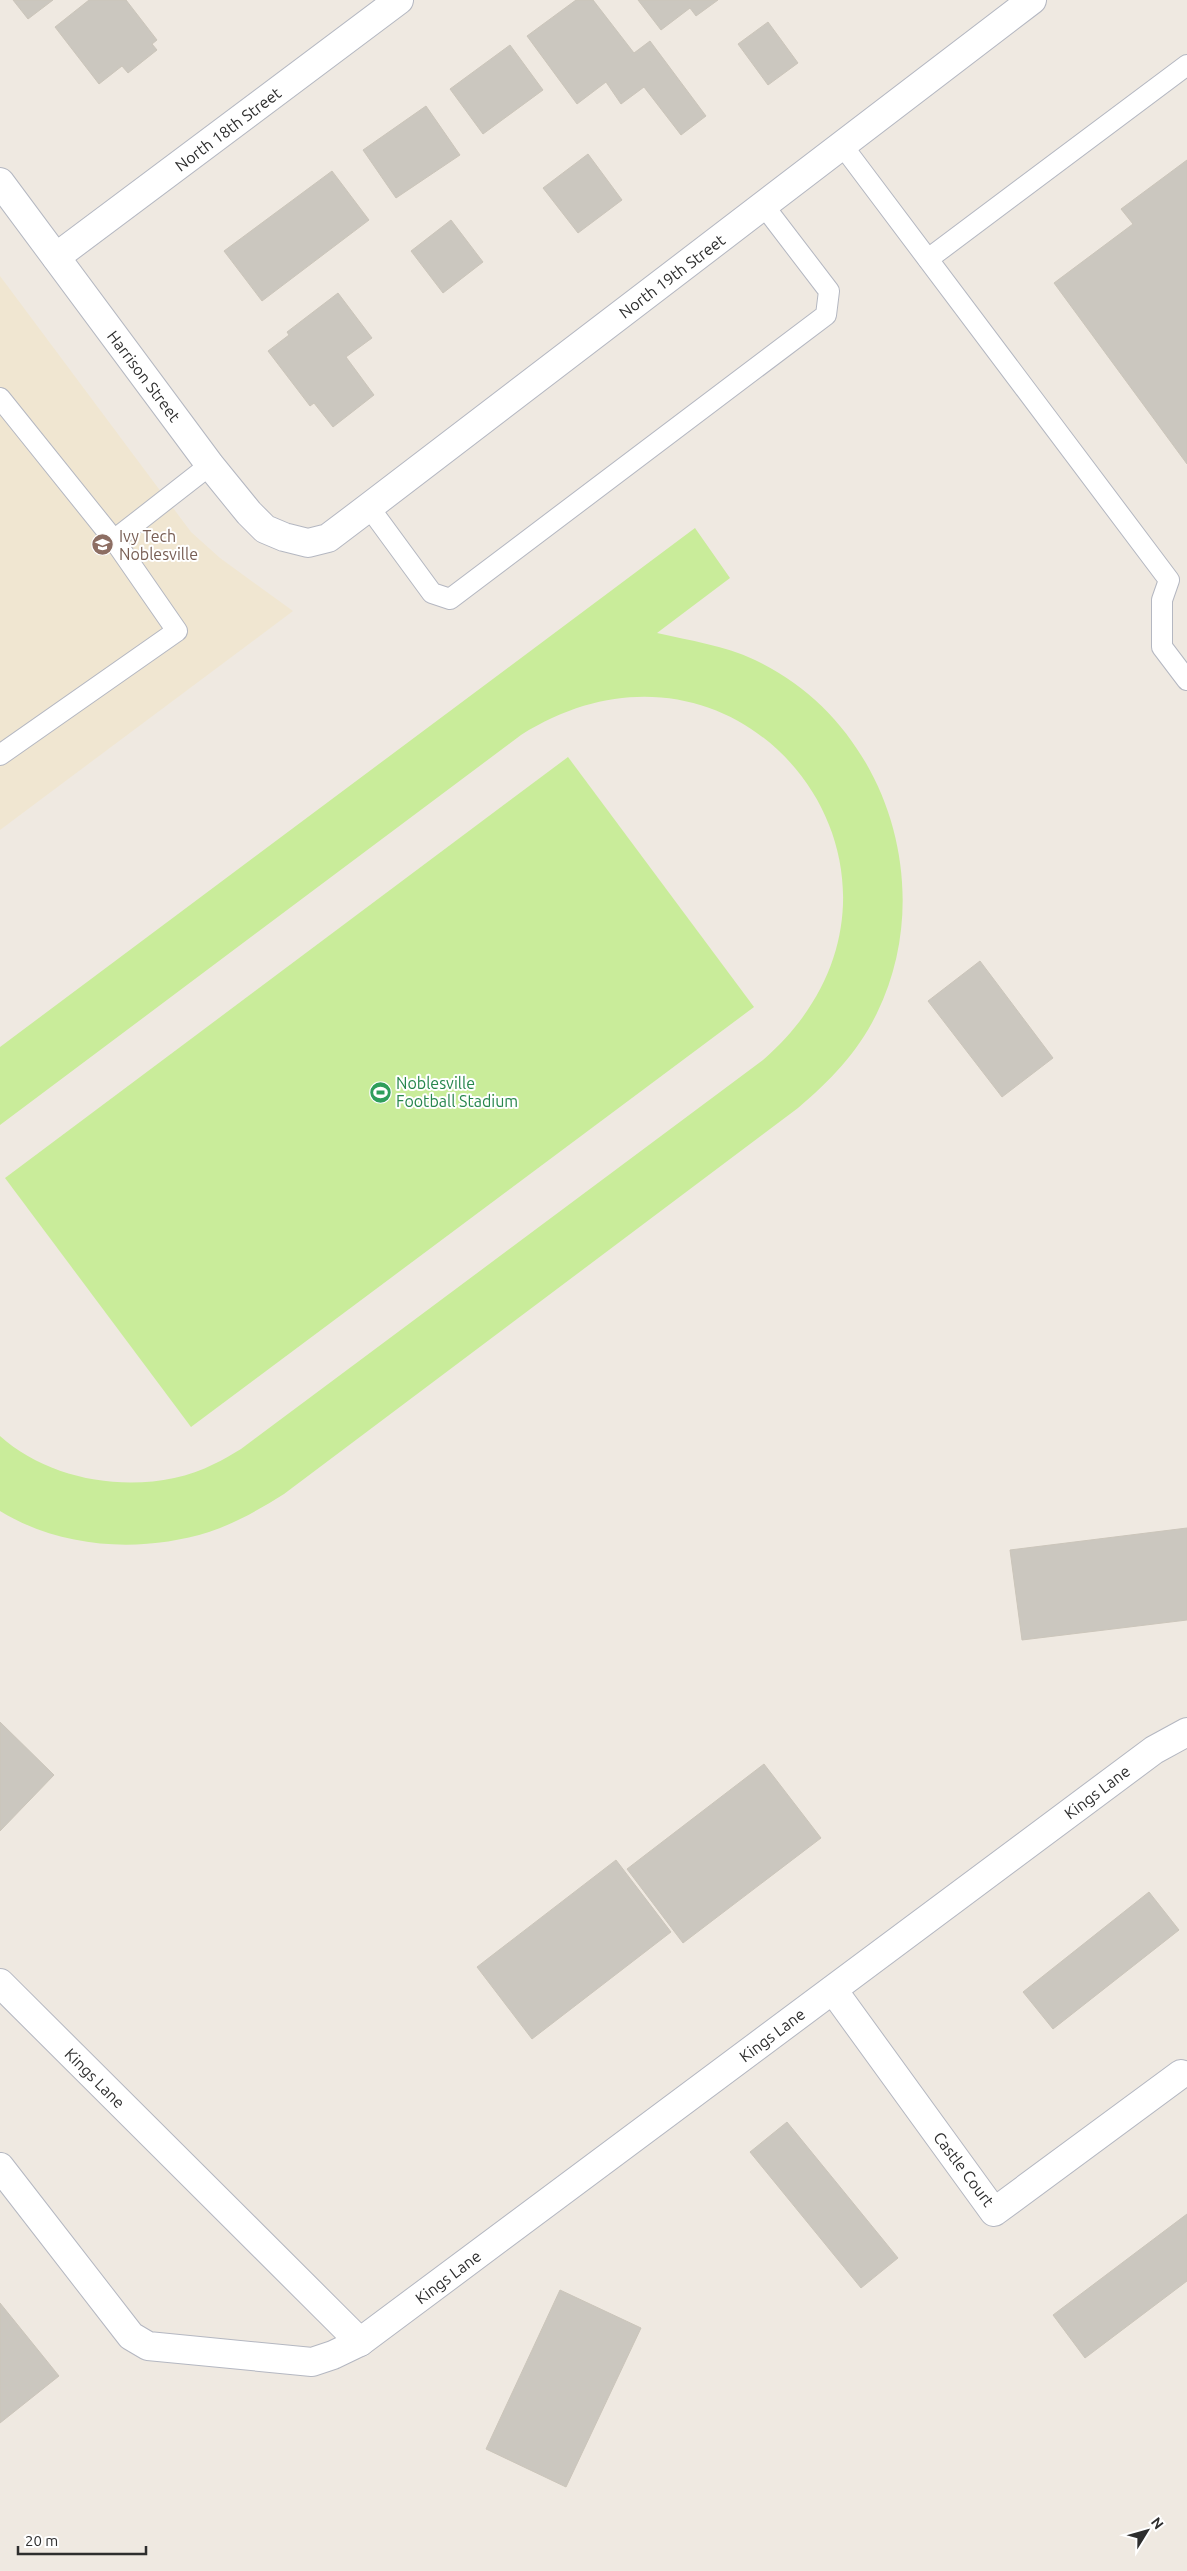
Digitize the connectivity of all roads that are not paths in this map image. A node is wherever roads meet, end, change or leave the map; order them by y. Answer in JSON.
{"nodes":[{"id":1,"x":399,"y":0,"type":"edge"},
{"id":2,"x":1032,"y":0,"type":"edge"},
{"id":3,"x":1187,"y":66,"type":"edge"},
{"id":4,"x":842,"y":145,"type":"junction"},
{"id":5,"x":0,"y":182,"type":"edge"},
{"id":6,"x":764,"y":206,"type":"junction"},
{"id":7,"x":56,"y":258,"type":"junction"},
{"id":8,"x":928,"y":259,"type":"junction"},
{"id":9,"x":0,"y":398,"type":"edge"},
{"id":10,"x":210,"y":465,"type":"junction"},
{"id":11,"x":369,"y":508,"type":"junction"},
{"id":12,"x":114,"y":540,"type":"junction"},
{"id":13,"x":308,"y":543,"type":"joint"},
{"id":14,"x":1187,"y":680,"type":"edge"},
{"id":15,"x":0,"y":754,"type":"edge"},
{"id":16,"x":1187,"y":1732,"type":"edge"},
{"id":17,"x":0,"y":1983,"type":"edge"},
{"id":18,"x":833,"y":1990,"type":"junction"},
{"id":19,"x":1181,"y":2074,"type":"dead end"},
{"id":20,"x":0,"y":2167,"type":"edge"},
{"id":21,"x":360,"y":2342,"type":"junction"}],
"edges":[{"from":1,"to":7,"type":"street","name":"North 18th Street"},
{"from":2,"to":4,"type":"street","name":"North 19th Street"},
{"from":3,"to":8,"type":"lane"},
{"from":4,"to":6,"type":"street","name":"North 19th Street"},
{"from":4,"to":8,"type":"lane"},
{"from":5,"to":7,"type":"street","name":"Harrison Street"},
{"from":6,"to":11,"type":"street","name":"North 19th Street"},
{"from":6,"to":11,"type":"lane"},
{"from":7,"to":10,"type":"street","name":"Harrison Street"},
{"from":8,"to":14,"type":"lane"},
{"from":9,"to":12,"type":"lane"},
{"from":10,"to":12,"type":"lane"},
{"from":10,"to":13,"type":"street","name":"Harrison Street"},
{"from":11,"to":13,"type":"street","name":"North 19th Street"},
{"from":12,"to":15,"type":"lane"},
{"from":16,"to":18,"type":"street","name":"Kings Lane"},
{"from":17,"to":21,"type":"street","name":"Kings Lane"},
{"from":18,"to":19,"type":"street","name":"Castle Court"},
{"from":18,"to":21,"type":"street","name":"Kings Lane"},
{"from":20,"to":21,"type":"street","name":"Kings Lane"}]}
